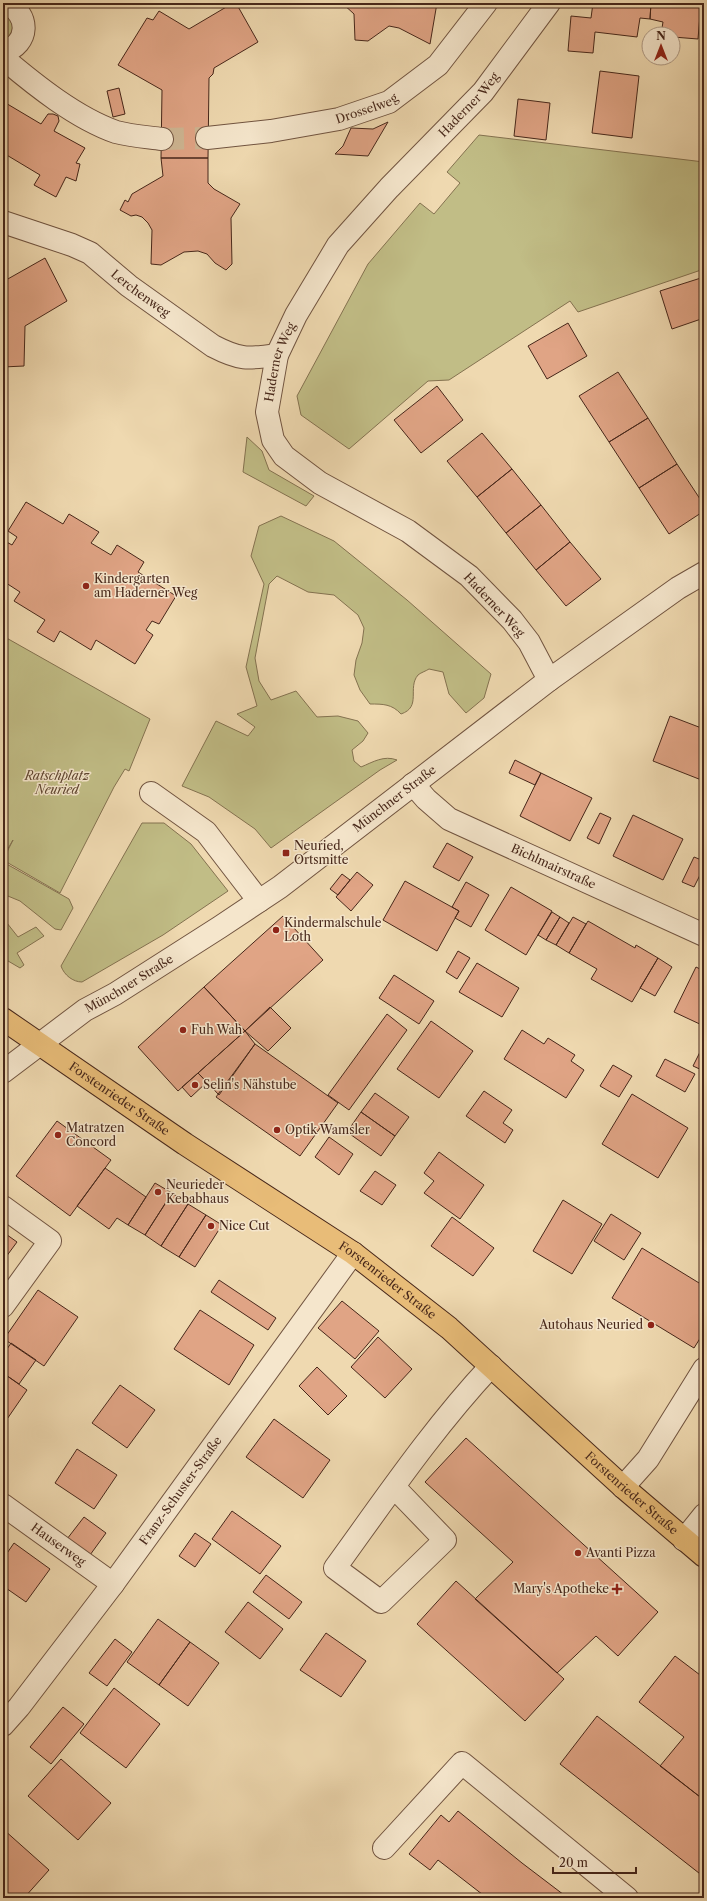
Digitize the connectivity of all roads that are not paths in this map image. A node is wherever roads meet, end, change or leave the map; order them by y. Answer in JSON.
{"nodes":[{"id":1,"x":6,"y":3,"type":"edge"},
{"id":2,"x":486,"y":3,"type":"edge"},
{"id":3,"x":549,"y":3,"type":"edge"},
{"id":4,"x":3,"y":52,"type":"edge"},
{"id":5,"x":3,"y":58,"type":"edge"},
{"id":6,"x":207,"y":138,"type":"tunnel mouth"},
{"id":7,"x":162,"y":139,"type":"tunnel mouth"},
{"id":8,"x":3,"y":222,"type":"edge"},
{"id":9,"x":277,"y":355,"type":"junction"},
{"id":10,"x":704,"y":573,"type":"edge"},
{"id":11,"x":549,"y":680,"type":"junction"},
{"id":12,"x":413,"y":784,"type":"junction"},
{"id":13,"x":150,"y":793,"type":"dead end"},
{"id":14,"x":259,"y":901,"type":"junction"},
{"id":15,"x":704,"y":935,"type":"edge"},
{"id":16,"x":3,"y":1019,"type":"edge"},
{"id":17,"x":40,"y":1044,"type":"junction"},
{"id":18,"x":3,"y":1072,"type":"edge"},
{"id":19,"x":3,"y":1207,"type":"edge"},
{"id":20,"x":353,"y":1253,"type":"junction"},
{"id":21,"x":3,"y":1306,"type":"edge"},
{"id":22,"x":491,"y":1366,"type":"junction"},
{"id":23,"x":704,"y":1369,"type":"edge"},
{"id":24,"x":394,"y":1487,"type":"junction"},
{"id":25,"x":623,"y":1487,"type":"junction"},
{"id":26,"x":3,"y":1505,"type":"edge"},
{"id":27,"x":704,"y":1515,"type":"edge"},
{"id":28,"x":684,"y":1540,"type":"junction"},
{"id":29,"x":704,"y":1556,"type":"edge"},
{"id":30,"x":113,"y":1584,"type":"junction"},
{"id":31,"x":3,"y":1725,"type":"edge"},
{"id":32,"x":384,"y":1848,"type":"dead end"},
{"id":33,"x":627,"y":1898,"type":"edge"}],
"edges":[{"from":1,"to":4,"type":"street"},
{"from":2,"to":6,"type":"street","name":"Drosselweg"},
{"from":3,"to":9,"type":"street","name":"Haderner Weg"},
{"from":5,"to":7,"type":"street"},
{"from":8,"to":9,"type":"street","name":"Lerchenweg"},
{"from":9,"to":11,"type":"street","name":"Haderner Weg"},
{"from":10,"to":11,"type":"street","name":"Münchner Straße"},
{"from":11,"to":12,"type":"street","name":"Münchner Straße"},
{"from":12,"to":14,"type":"street","name":"Münchner Straße"},
{"from":12,"to":15,"type":"street","name":"Bichlmairstraße"},
{"from":13,"to":14,"type":"street"},
{"from":14,"to":17,"type":"street","name":"Münchner Straße"},
{"from":16,"to":17,"type":"main road","name":"Forstenrieder Straße"},
{"from":17,"to":18,"type":"street","name":"Münchner Straße"},
{"from":17,"to":20,"type":"main road","name":"Forstenrieder Straße"},
{"from":19,"to":21,"type":"street"},
{"from":20,"to":22,"type":"main road","name":"Forstenrieder Straße"},
{"from":20,"to":30,"type":"street","name":"Franz-Schuster-Straße"},
{"from":22,"to":24,"type":"street"},
{"from":22,"to":25,"type":"main road","name":"Forstenrieder Straße"},
{"from":23,"to":25,"type":"street"},
{"from":24,"to":24,"type":"street"},
{"from":25,"to":28,"type":"main road","name":"Forstenrieder Straße"},
{"from":26,"to":30,"type":"street","name":"Hauserweg"},
{"from":27,"to":28,"type":"street"},
{"from":28,"to":29,"type":"main road","name":"Forstenrieder Straße"},
{"from":30,"to":31,"type":"street","name":"Franz-Schuster-Straße"},
{"from":32,"to":33,"type":"street"}]}
